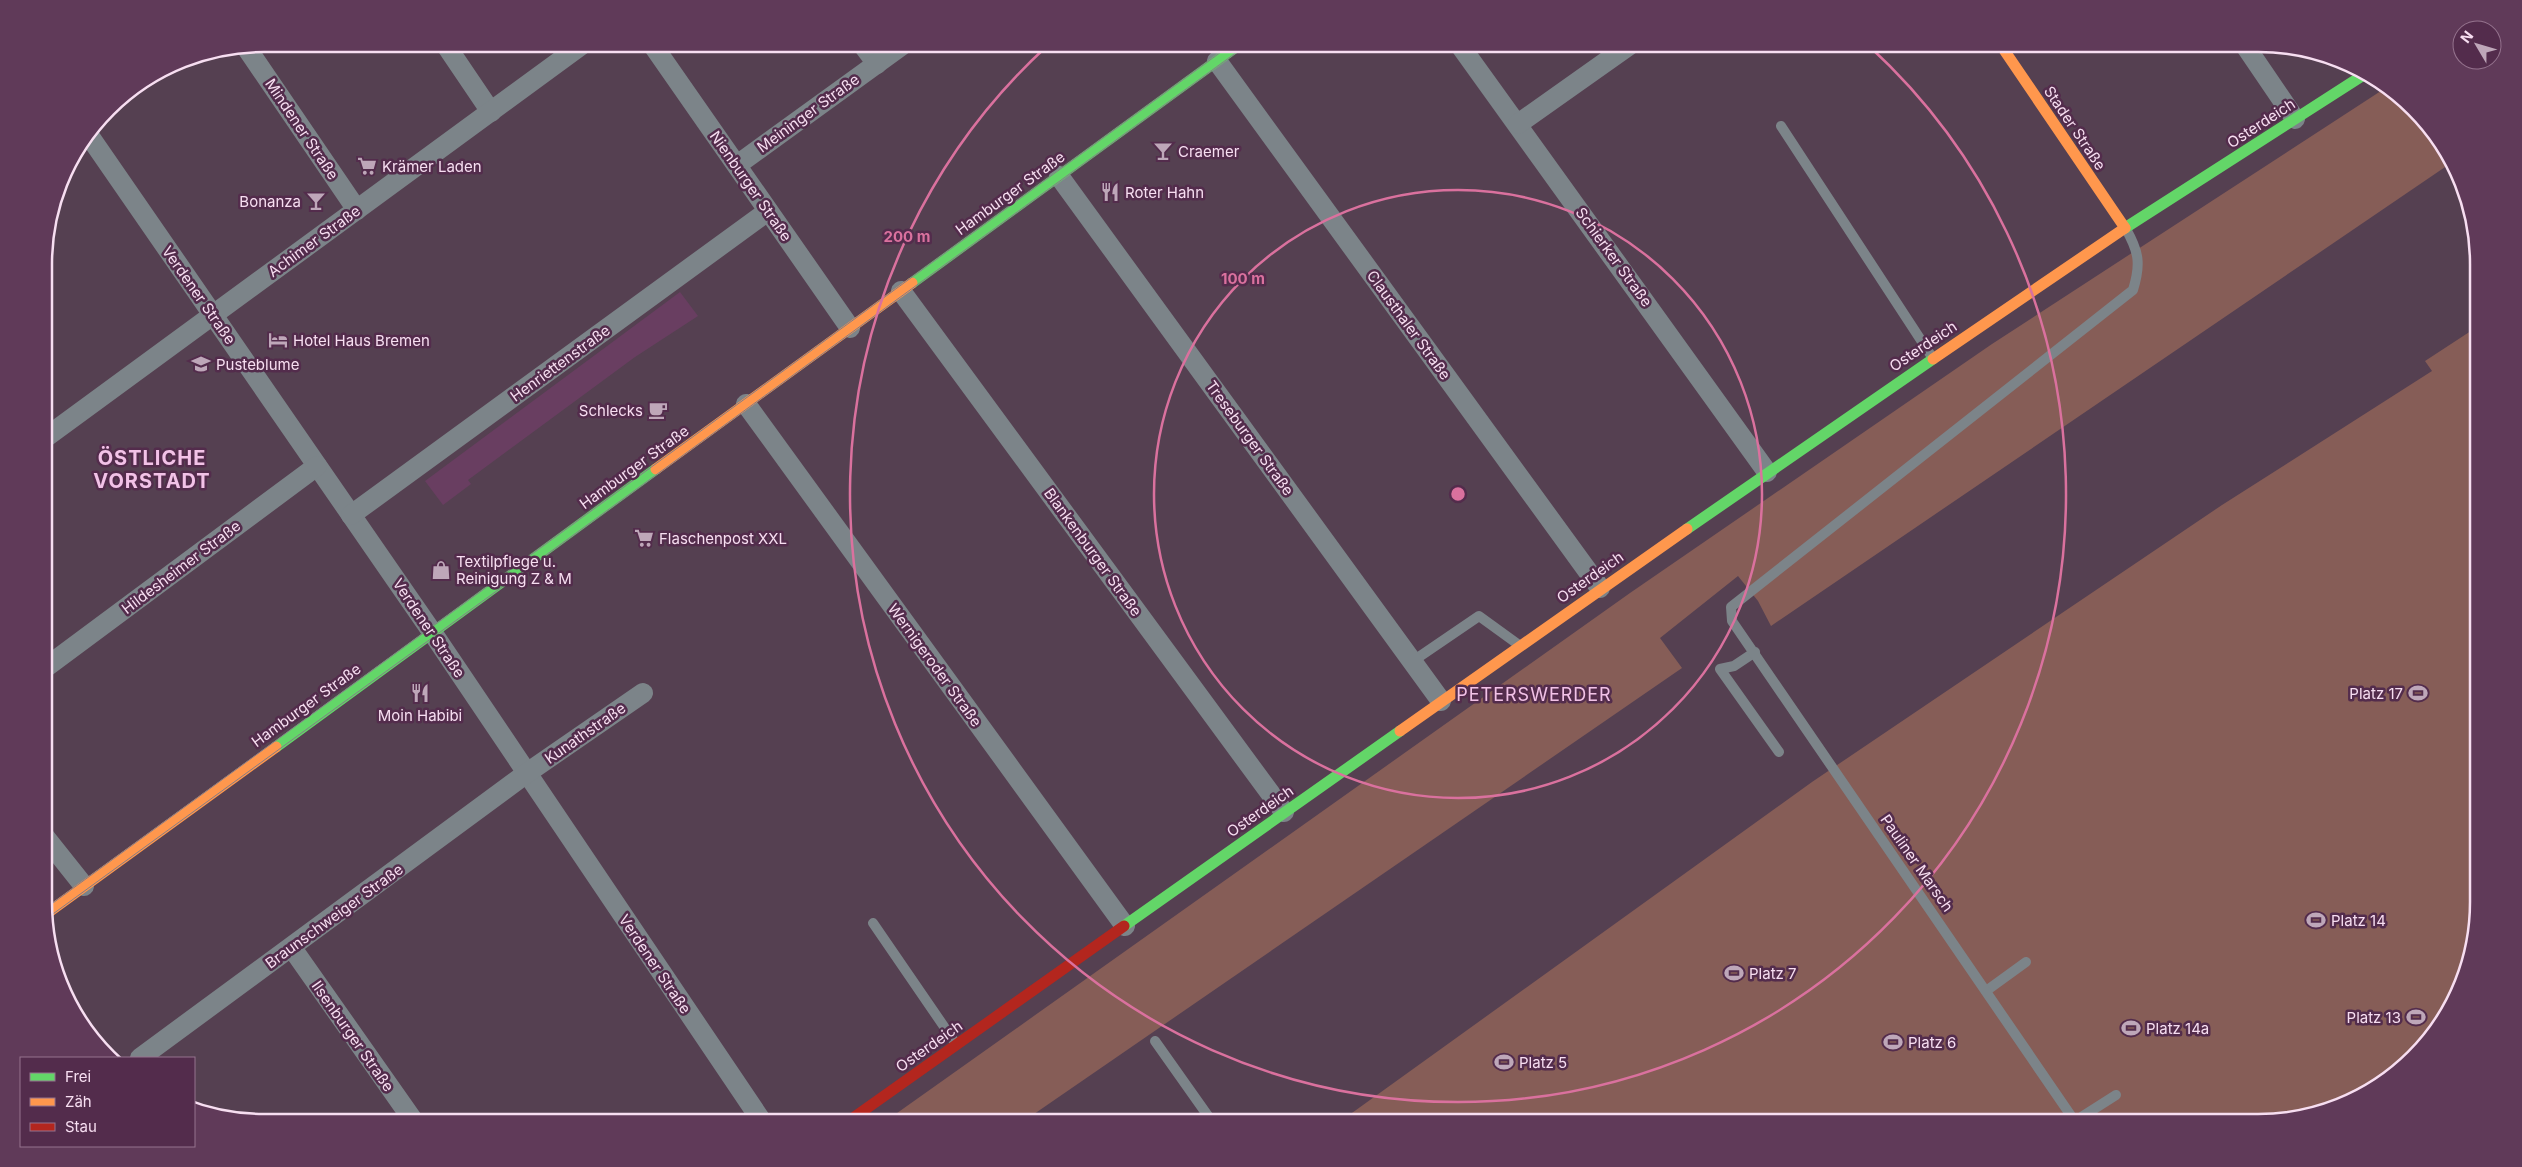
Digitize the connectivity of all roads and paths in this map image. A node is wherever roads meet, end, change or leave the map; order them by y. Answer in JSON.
{"nodes":[{"id":1,"x":450,"y":52,"type":"edge"},
{"id":2,"x":572,"y":52,"type":"edge"},
{"id":3,"x":658,"y":52,"type":"edge"},
{"id":4,"x":868,"y":52,"type":"edge"},
{"id":5,"x":893,"y":52,"type":"edge"},
{"id":6,"x":1229,"y":52,"type":"edge"},
{"id":7,"x":1465,"y":52,"type":"edge"},
{"id":8,"x":1619,"y":52,"type":"edge"},
{"id":9,"x":2005,"y":52,"type":"edge"},
{"id":10,"x":2249,"y":52,"type":"edge"},
{"id":11,"x":250,"y":53,"type":"edge"},
{"id":12,"x":1217,"y":61,"type":"junction"},
{"id":13,"x":876,"y":64,"type":"junction"},
{"id":14,"x":2358,"y":78,"type":"edge"},
{"id":15,"x":491,"y":112,"type":"junction"},
{"id":16,"x":2295,"y":119,"type":"junction"},
{"id":17,"x":1518,"y":124,"type":"junction"},
{"id":18,"x":1781,"y":126,"type":"dead end"},
{"id":19,"x":93,"y":141,"type":"edge"},
{"id":20,"x":737,"y":165,"type":"junction"},
{"id":21,"x":1059,"y":176,"type":"junction"},
{"id":22,"x":357,"y":210,"type":"junction"},
{"id":23,"x":768,"y":210,"type":"junction"},
{"id":24,"x":2125,"y":228,"type":"junction"},
{"id":25,"x":902,"y":291,"type":"junction"},
{"id":26,"x":213,"y":315,"type":"junction"},
{"id":27,"x":850,"y":328,"type":"junction"},
{"id":28,"x":1933,"y":358,"type":"junction"},
{"id":29,"x":746,"y":404,"type":"junction"},
{"id":30,"x":52,"y":433,"type":"edge"},
{"id":31,"x":317,"y":466,"type":"junction"},
{"id":32,"x":1767,"y":472,"type":"junction"},
{"id":33,"x":352,"y":515,"type":"junction"},
{"id":34,"x":1600,"y":588,"type":"junction"},
{"id":35,"x":432,"y":632,"type":"junction"},
{"id":36,"x":1520,"y":646,"type":"junction"},
{"id":37,"x":1755,"y":652,"type":"junction"},
{"id":38,"x":1413,"y":661,"type":"junction"},
{"id":39,"x":52,"y":663,"type":"edge"},
{"id":40,"x":643,"y":693,"type":"dead end"},
{"id":41,"x":1442,"y":701,"type":"junction"},
{"id":42,"x":1779,"y":752,"type":"dead end"},
{"id":43,"x":527,"y":773,"type":"junction"},
{"id":44,"x":1284,"y":812,"type":"junction"},
{"id":45,"x":52,"y":845,"type":"edge"},
{"id":46,"x":84,"y":886,"type":"junction"},
{"id":47,"x":53,"y":909,"type":"edge"},
{"id":48,"x":873,"y":923,"type":"dead end"},
{"id":49,"x":1125,"y":926,"type":"junction"},
{"id":50,"x":292,"y":948,"type":"junction"},
{"id":51,"x":2026,"y":962,"type":"dead end"},
{"id":52,"x":1986,"y":991,"type":"junction"},
{"id":53,"x":1155,"y":1040,"type":"dead end"},
{"id":54,"x":957,"y":1045,"type":"junction"},
{"id":55,"x":141,"y":1057,"type":"edge"},
{"id":56,"x":2116,"y":1096,"type":"dead end"},
{"id":57,"x":409,"y":1115,"type":"edge"},
{"id":58,"x":758,"y":1115,"type":"edge"},
{"id":59,"x":857,"y":1115,"type":"edge"},
{"id":60,"x":1207,"y":1115,"type":"edge"},
{"id":61,"x":2070,"y":1115,"type":"edge"},
{"id":62,"x":2086,"y":1115,"type":"edge"}],
"edges":[{"from":1,"to":15,"type":"street"},
{"from":2,"to":15,"type":"street","name":"Achimer Straße"},
{"from":3,"to":20,"type":"street","name":"Nienburger Straße"},
{"from":4,"to":13,"type":"street"},
{"from":5,"to":13,"type":"street","name":"Meininger Straße"},
{"from":6,"to":12,"type":"main road","name":"Hamburger Straße"},
{"from":7,"to":17,"type":"street","name":"Schierker Straße"},
{"from":8,"to":17,"type":"street"},
{"from":9,"to":24,"type":"main road","name":"Stader Straße"},
{"from":10,"to":16,"type":"street"},
{"from":11,"to":22,"type":"street","name":"Mindener Straße"},
{"from":12,"to":21,"type":"main road","name":"Hamburger Straße"},
{"from":12,"to":34,"type":"street","name":"Clausthaler Straße"},
{"from":13,"to":20,"type":"street","name":"Meininger Straße"},
{"from":14,"to":16,"type":"main road","name":"Osterdeich"},
{"from":15,"to":22,"type":"street","name":"Achimer Straße"},
{"from":16,"to":24,"type":"main road","name":"Osterdeich"},
{"from":17,"to":32,"type":"street","name":"Schierker Straße"},
{"from":18,"to":28,"type":"lane"},
{"from":19,"to":26,"type":"street","name":"Verdener Straße"},
{"from":20,"to":23,"type":"street","name":"Nienburger Straße"},
{"from":21,"to":25,"type":"main road","name":"Hamburger Straße"},
{"from":21,"to":38,"type":"street","name":"Treseburger Straße"},
{"from":22,"to":26,"type":"street","name":"Achimer Straße"},
{"from":23,"to":27,"type":"street","name":"Nienburger Straße"},
{"from":23,"to":33,"type":"street","name":"Henriettenstraße"},
{"from":24,"to":28,"type":"main road","name":"Osterdeich"},
{"from":24,"to":37,"type":"lane","name":"Pauliner Marsch"},
{"from":25,"to":27,"type":"main road","name":"Hamburger Straße"},
{"from":25,"to":44,"type":"street","name":"Blankenburger Straße"},
{"from":26,"to":30,"type":"street","name":"Achimer Straße"},
{"from":26,"to":31,"type":"street","name":"Verdener Straße"},
{"from":27,"to":29,"type":"main road","name":"Hamburger Straße"},
{"from":28,"to":32,"type":"main road","name":"Osterdeich"},
{"from":29,"to":35,"type":"main road","name":"Hamburger Straße"},
{"from":29,"to":49,"type":"street","name":"Wernigeroder Straße"},
{"from":31,"to":33,"type":"street","name":"Verdener Straße"},
{"from":31,"to":39,"type":"street","name":"Hildesheimer Straße"},
{"from":32,"to":34,"type":"main road","name":"Osterdeich"},
{"from":33,"to":35,"type":"street","name":"Verdener Straße"},
{"from":34,"to":36,"type":"main road","name":"Osterdeich"},
{"from":35,"to":43,"type":"street","name":"Verdener Straße"},
{"from":35,"to":46,"type":"main road","name":"Hamburger Straße"},
{"from":36,"to":38,"type":"lane"},
{"from":36,"to":41,"type":"main road","name":"Osterdeich"},
{"from":37,"to":42,"type":"lane"},
{"from":37,"to":52,"type":"lane","name":"Pauliner Marsch"},
{"from":38,"to":41,"type":"street","name":"Treseburger Straße"},
{"from":40,"to":43,"type":"street","name":"Kunathstraße"},
{"from":41,"to":44,"type":"main road","name":"Osterdeich"},
{"from":43,"to":50,"type":"street","name":"Braunschweiger Straße"},
{"from":43,"to":58,"type":"street","name":"Verdener Straße"},
{"from":44,"to":49,"type":"main road","name":"Osterdeich"},
{"from":45,"to":46,"type":"street"},
{"from":46,"to":47,"type":"main road","name":"Hamburger Straße"},
{"from":48,"to":54,"type":"lane"},
{"from":49,"to":54,"type":"main road","name":"Osterdeich"},
{"from":50,"to":55,"type":"street","name":"Braunschweiger Straße"},
{"from":50,"to":57,"type":"street","name":"Ilsenburger Straße"},
{"from":51,"to":52,"type":"lane"},
{"from":52,"to":61,"type":"lane","name":"Pauliner Marsch"},
{"from":53,"to":60,"type":"lane"},
{"from":54,"to":59,"type":"main road","name":"Osterdeich"},
{"from":56,"to":62,"type":"lane"}]}
